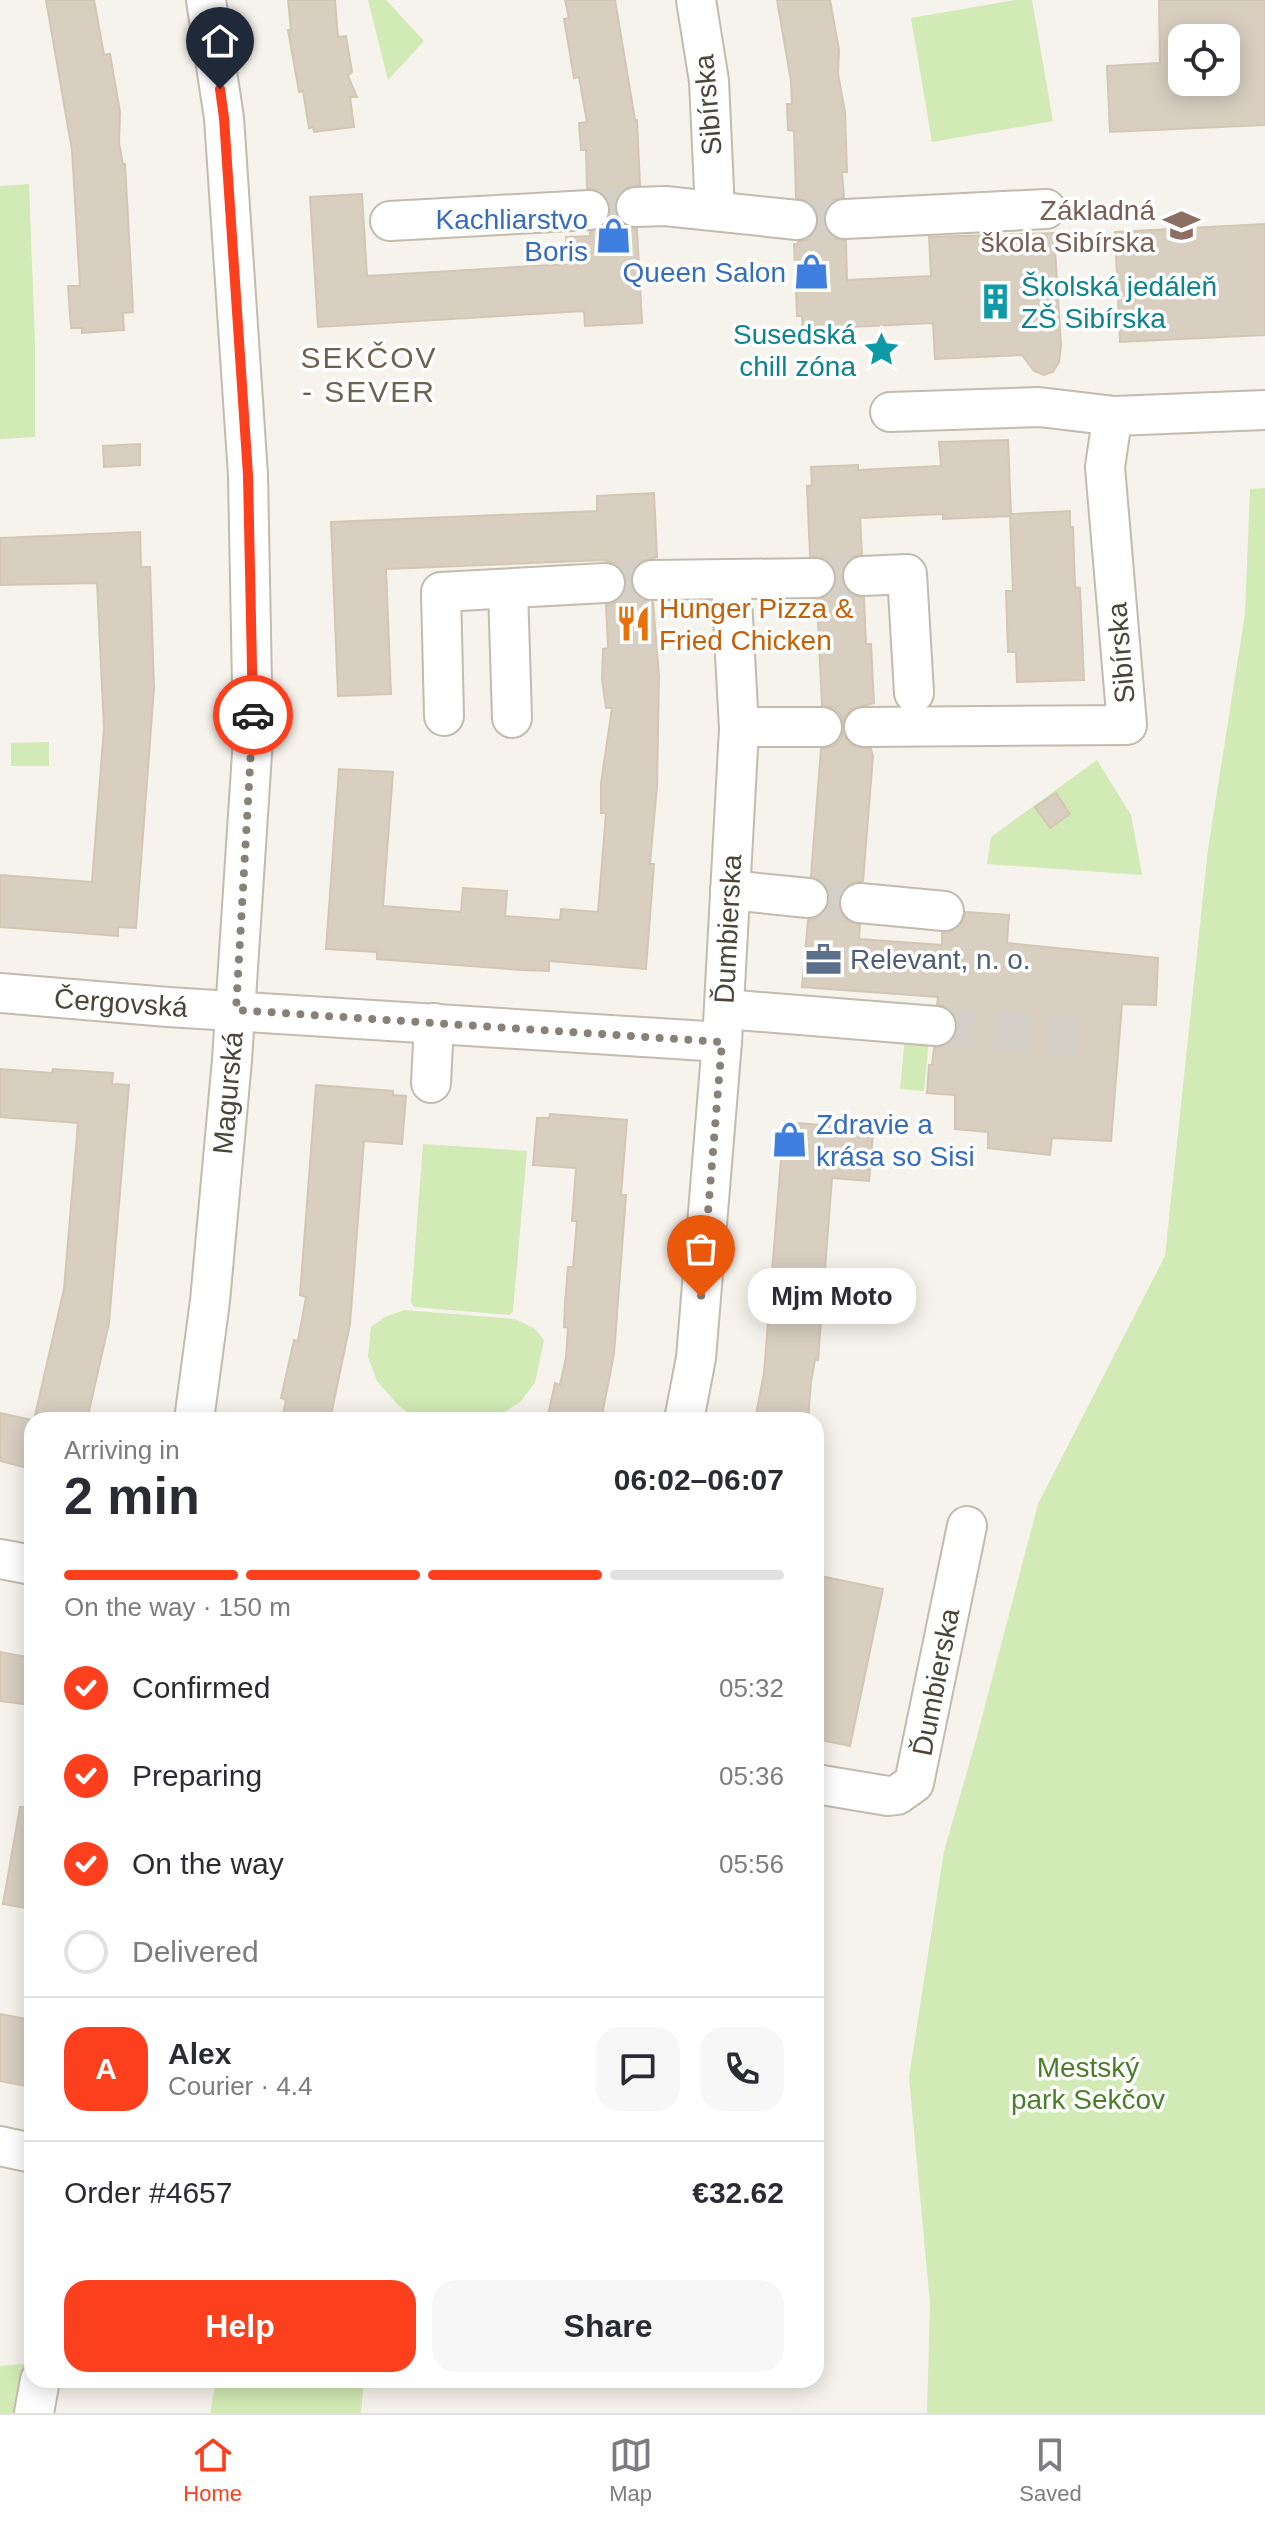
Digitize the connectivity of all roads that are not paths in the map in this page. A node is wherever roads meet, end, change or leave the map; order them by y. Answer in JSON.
{"nodes":[{"id":1,"x":206,"y":0,"type":"edge"},
{"id":2,"x":696,"y":0,"type":"edge"},
{"id":3,"x":636,"y":207,"type":"tunnel mouth"},
{"id":4,"x":1046,"y":209,"type":"dead end"},
{"id":5,"x":589,"y":210,"type":"tunnel mouth"},
{"id":6,"x":715,"y":211,"type":"junction"},
{"id":7,"x":845,"y":219,"type":"tunnel mouth"},
{"id":8,"x":797,"y":220,"type":"tunnel mouth"},
{"id":9,"x":390,"y":221,"type":"dead end"},
{"id":10,"x":1265,"y":410,"type":"edge"},
{"id":11,"x":895,"y":412,"type":"dead end"},
{"id":12,"x":1115,"y":416,"type":"junction"},
{"id":13,"x":863,"y":576,"type":"tunnel mouth"},
{"id":14,"x":815,"y":578,"type":"tunnel mouth"},
{"id":15,"x":652,"y":580,"type":"tunnel mouth"},
{"id":16,"x":731,"y":580,"type":"junction"},
{"id":17,"x":605,"y":583,"type":"tunnel mouth"},
{"id":18,"x":508,"y":589,"type":"junction"},
{"id":19,"x":914,"y":693,"type":"dead end"},
{"id":20,"x":444,"y":716,"type":"dead end"},
{"id":21,"x":512,"y":718,"type":"dead end"},
{"id":22,"x":739,"y":727,"type":"junction"},
{"id":23,"x":822,"y":727,"type":"dead end"},
{"id":24,"x":864,"y":727,"type":"dead end"},
{"id":25,"x":730,"y":890,"type":"junction"},
{"id":26,"x":808,"y":898,"type":"tunnel mouth"},
{"id":27,"x":860,"y":903,"type":"tunnel mouth"},
{"id":28,"x":944,"y":911,"type":"dead end"},
{"id":29,"x":0,"y":993,"type":"edge"},
{"id":30,"x":236,"y":1010,"type":"junction"},
{"id":31,"x":434,"y":1023,"type":"junction"},
{"id":32,"x":723,"y":1026,"type":"junction"},
{"id":33,"x":936,"y":1026,"type":"tunnel mouth"},
{"id":34,"x":431,"y":1083,"type":"dead end"},
{"id":35,"x":195,"y":1412,"type":"edge"},
{"id":36,"x":686,"y":1412,"type":"edge"},
{"id":37,"x":967,"y":1526,"type":"dead end"},
{"id":38,"x":0,"y":1559,"type":"edge"},
{"id":39,"x":24,"y":1564,"type":"edge"},
{"id":40,"x":824,"y":1785,"type":"edge"},
{"id":41,"x":0,"y":2146,"type":"edge"},
{"id":42,"x":24,"y":2151,"type":"edge"},
{"id":43,"x":39,"y":2388,"type":"edge"},
{"id":44,"x":34,"y":2413,"type":"edge"}],
"edges":[{"from":1,"to":30,"type":"street","name":"Magurská"},
{"from":2,"to":6,"type":"street","name":"Sibírska"},
{"from":3,"to":6,"type":"street"},
{"from":4,"to":7,"type":"street"},
{"from":5,"to":9,"type":"street"},
{"from":6,"to":8,"type":"street"},
{"from":10,"to":12,"type":"street"},
{"from":11,"to":12,"type":"street"},
{"from":12,"to":24,"type":"street","name":"Sibírska"},
{"from":13,"to":19,"type":"street"},
{"from":14,"to":16,"type":"street"},
{"from":15,"to":16,"type":"street"},
{"from":16,"to":22,"type":"street","name":"Ďumbierska"},
{"from":17,"to":18,"type":"street"},
{"from":18,"to":20,"type":"street"},
{"from":18,"to":21,"type":"street"},
{"from":22,"to":23,"type":"street"},
{"from":22,"to":25,"type":"street","name":"Ďumbierska"},
{"from":25,"to":26,"type":"street"},
{"from":25,"to":32,"type":"street","name":"Ďumbierska"},
{"from":27,"to":28,"type":"street"},
{"from":29,"to":30,"type":"street","name":"Čergovská"},
{"from":30,"to":31,"type":"street","name":"Čergovská"},
{"from":30,"to":35,"type":"street","name":"Magurská"},
{"from":31,"to":32,"type":"street","name":"Čergovská"},
{"from":31,"to":34,"type":"street"},
{"from":32,"to":33,"type":"street","name":"Čergovská"},
{"from":32,"to":36,"type":"street","name":"Ďumbierska"},
{"from":37,"to":40,"type":"street","name":"Ďumbierska"},
{"from":38,"to":39,"type":"street"},
{"from":41,"to":42,"type":"street"},
{"from":43,"to":44,"type":"street"}]}
